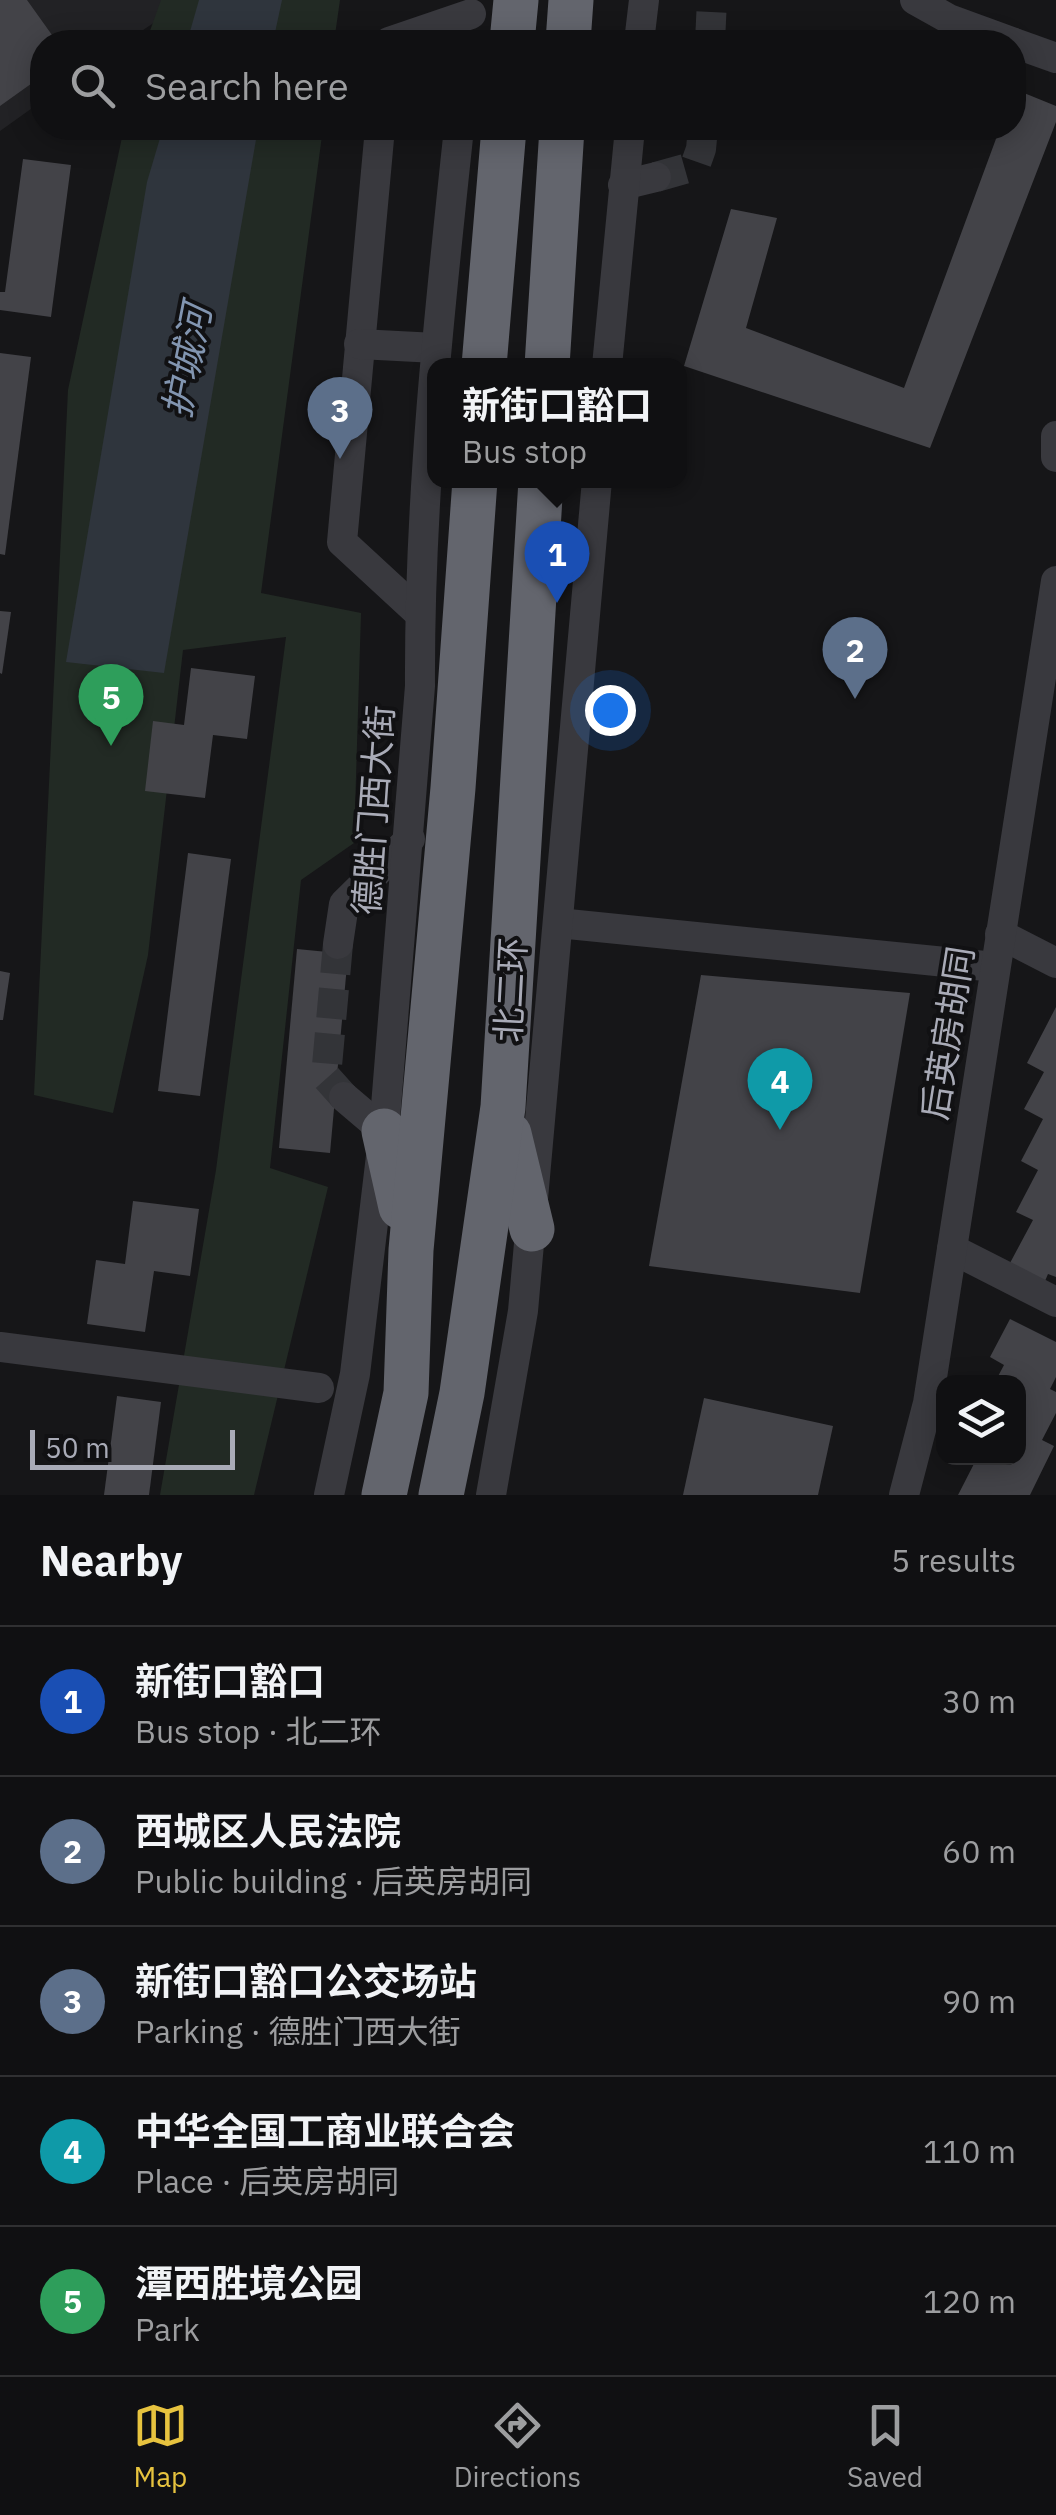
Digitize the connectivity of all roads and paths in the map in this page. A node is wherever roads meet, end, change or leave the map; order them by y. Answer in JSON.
{"nodes":[{"id":1,"x":516,"y":0,"type":"edge"},
{"id":2,"x":571,"y":0,"type":"edge"},
{"id":3,"x":644,"y":0,"type":"edge"},
{"id":4,"x":914,"y":0,"type":"edge"},
{"id":5,"x":471,"y":19,"type":"edge"},
{"id":6,"x":431,"y":30,"type":"edge"},
{"id":7,"x":513,"y":30,"type":"edge"},
{"id":8,"x":569,"y":30,"type":"edge"},
{"id":9,"x":640,"y":30,"type":"edge"},
{"id":10,"x":978,"y":30,"type":"edge"},
{"id":11,"x":1026,"y":48,"type":"edge"},
{"id":12,"x":1056,"y":58,"type":"edge"},
{"id":13,"x":379,"y":140,"type":"edge"},
{"id":14,"x":458,"y":140,"type":"edge"},
{"id":15,"x":503,"y":140,"type":"edge"},
{"id":16,"x":561,"y":140,"type":"edge"},
{"id":17,"x":629,"y":140,"type":"edge"},
{"id":18,"x":656,"y":178,"type":"tunnel mouth"},
{"id":19,"x":623,"y":185,"type":"junction"},
{"id":20,"x":359,"y":344,"type":"junction"},
{"id":21,"x":436,"y":348,"type":"junction"},
{"id":22,"x":435,"y":358,"type":"edge"},
{"id":23,"x":485,"y":358,"type":"edge"},
{"id":24,"x":548,"y":358,"type":"edge"},
{"id":25,"x":608,"y":358,"type":"edge"},
{"id":26,"x":1056,"y":436,"type":"edge"},
{"id":27,"x":427,"y":440,"type":"edge"},
{"id":28,"x":1056,"y":456,"type":"edge"},
{"id":29,"x":474,"y":488,"type":"edge"},
{"id":30,"x":541,"y":488,"type":"edge"},
{"id":31,"x":596,"y":488,"type":"edge"},
{"id":32,"x":1056,"y":580,"type":"edge"},
{"id":33,"x":420,"y":614,"type":"junction"},
{"id":34,"x":410,"y":839,"type":"junction"},
{"id":35,"x":558,"y":924,"type":"junction"},
{"id":36,"x":1000,"y":934,"type":"junction"},
{"id":37,"x":338,"y":944,"type":"tunnel mouth"},
{"id":38,"x":1056,"y":963,"type":"edge"},
{"id":39,"x":995,"y":967,"type":"junction"},
{"id":40,"x":344,"y":1096,"type":"tunnel mouth"},
{"id":41,"x":503,"y":1107,"type":"junction"},
{"id":42,"x":384,"y":1131,"type":"junction"},
{"id":43,"x":532,"y":1229,"type":"junction"},
{"id":44,"x":952,"y":1249,"type":"junction"},
{"id":45,"x":410,"y":1250,"type":"junction"},
{"id":46,"x":1056,"y":1302,"type":"edge"},
{"id":47,"x":0,"y":1347,"type":"edge"},
{"id":48,"x":319,"y":1388,"type":"dead end"},
{"id":49,"x":329,"y":1495,"type":"edge"},
{"id":50,"x":384,"y":1495,"type":"edge"},
{"id":51,"x":441,"y":1495,"type":"edge"},
{"id":52,"x":492,"y":1495,"type":"edge"},
{"id":53,"x":904,"y":1495,"type":"edge"}],
"edges":[{"from":1,"to":7,"type":"highway"},
{"from":2,"to":8,"type":"highway"},
{"from":3,"to":9,"type":"street"},
{"from":4,"to":10,"type":"street"},
{"from":5,"to":6,"type":"street"},
{"from":11,"to":12,"type":"street"},
{"from":13,"to":20,"type":"street"},
{"from":14,"to":21,"type":"street","name":"德胜门西大街"},
{"from":15,"to":23,"type":"highway"},
{"from":16,"to":24,"type":"highway"},
{"from":17,"to":19,"type":"street"},
{"from":18,"to":19,"type":"street"},
{"from":19,"to":25,"type":"street"},
{"from":20,"to":21,"type":"street"},
{"from":20,"to":33,"type":"street"},
{"from":21,"to":22,"type":"street","name":"德胜门西大街"},
{"from":26,"to":28,"type":"street"},
{"from":27,"to":33,"type":"street","name":"德胜门西大街"},
{"from":29,"to":45,"type":"highway","name":"北二环"},
{"from":30,"to":41,"type":"highway","name":"北二环"},
{"from":31,"to":35,"type":"street"},
{"from":32,"to":36,"type":"street","name":"后英房胡同"},
{"from":33,"to":34,"type":"street","name":"德胜门西大街"},
{"from":34,"to":37,"type":"street"},
{"from":34,"to":42,"type":"street","name":"德胜门西大街"},
{"from":35,"to":39,"type":"street"},
{"from":35,"to":43,"type":"street"},
{"from":36,"to":38,"type":"street"},
{"from":36,"to":39,"type":"street","name":"后英房胡同"},
{"from":39,"to":44,"type":"street","name":"后英房胡同"},
{"from":40,"to":42,"type":"street"},
{"from":41,"to":43,"type":"highway"},
{"from":41,"to":51,"type":"highway","name":"北二环"},
{"from":42,"to":45,"type":"highway"},
{"from":42,"to":49,"type":"street","name":"德胜门西大街"},
{"from":43,"to":52,"type":"street"},
{"from":44,"to":46,"type":"street"},
{"from":44,"to":53,"type":"street","name":"后英房胡同"},
{"from":45,"to":50,"type":"highway","name":"北二环"},
{"from":47,"to":48,"type":"street"}]}
